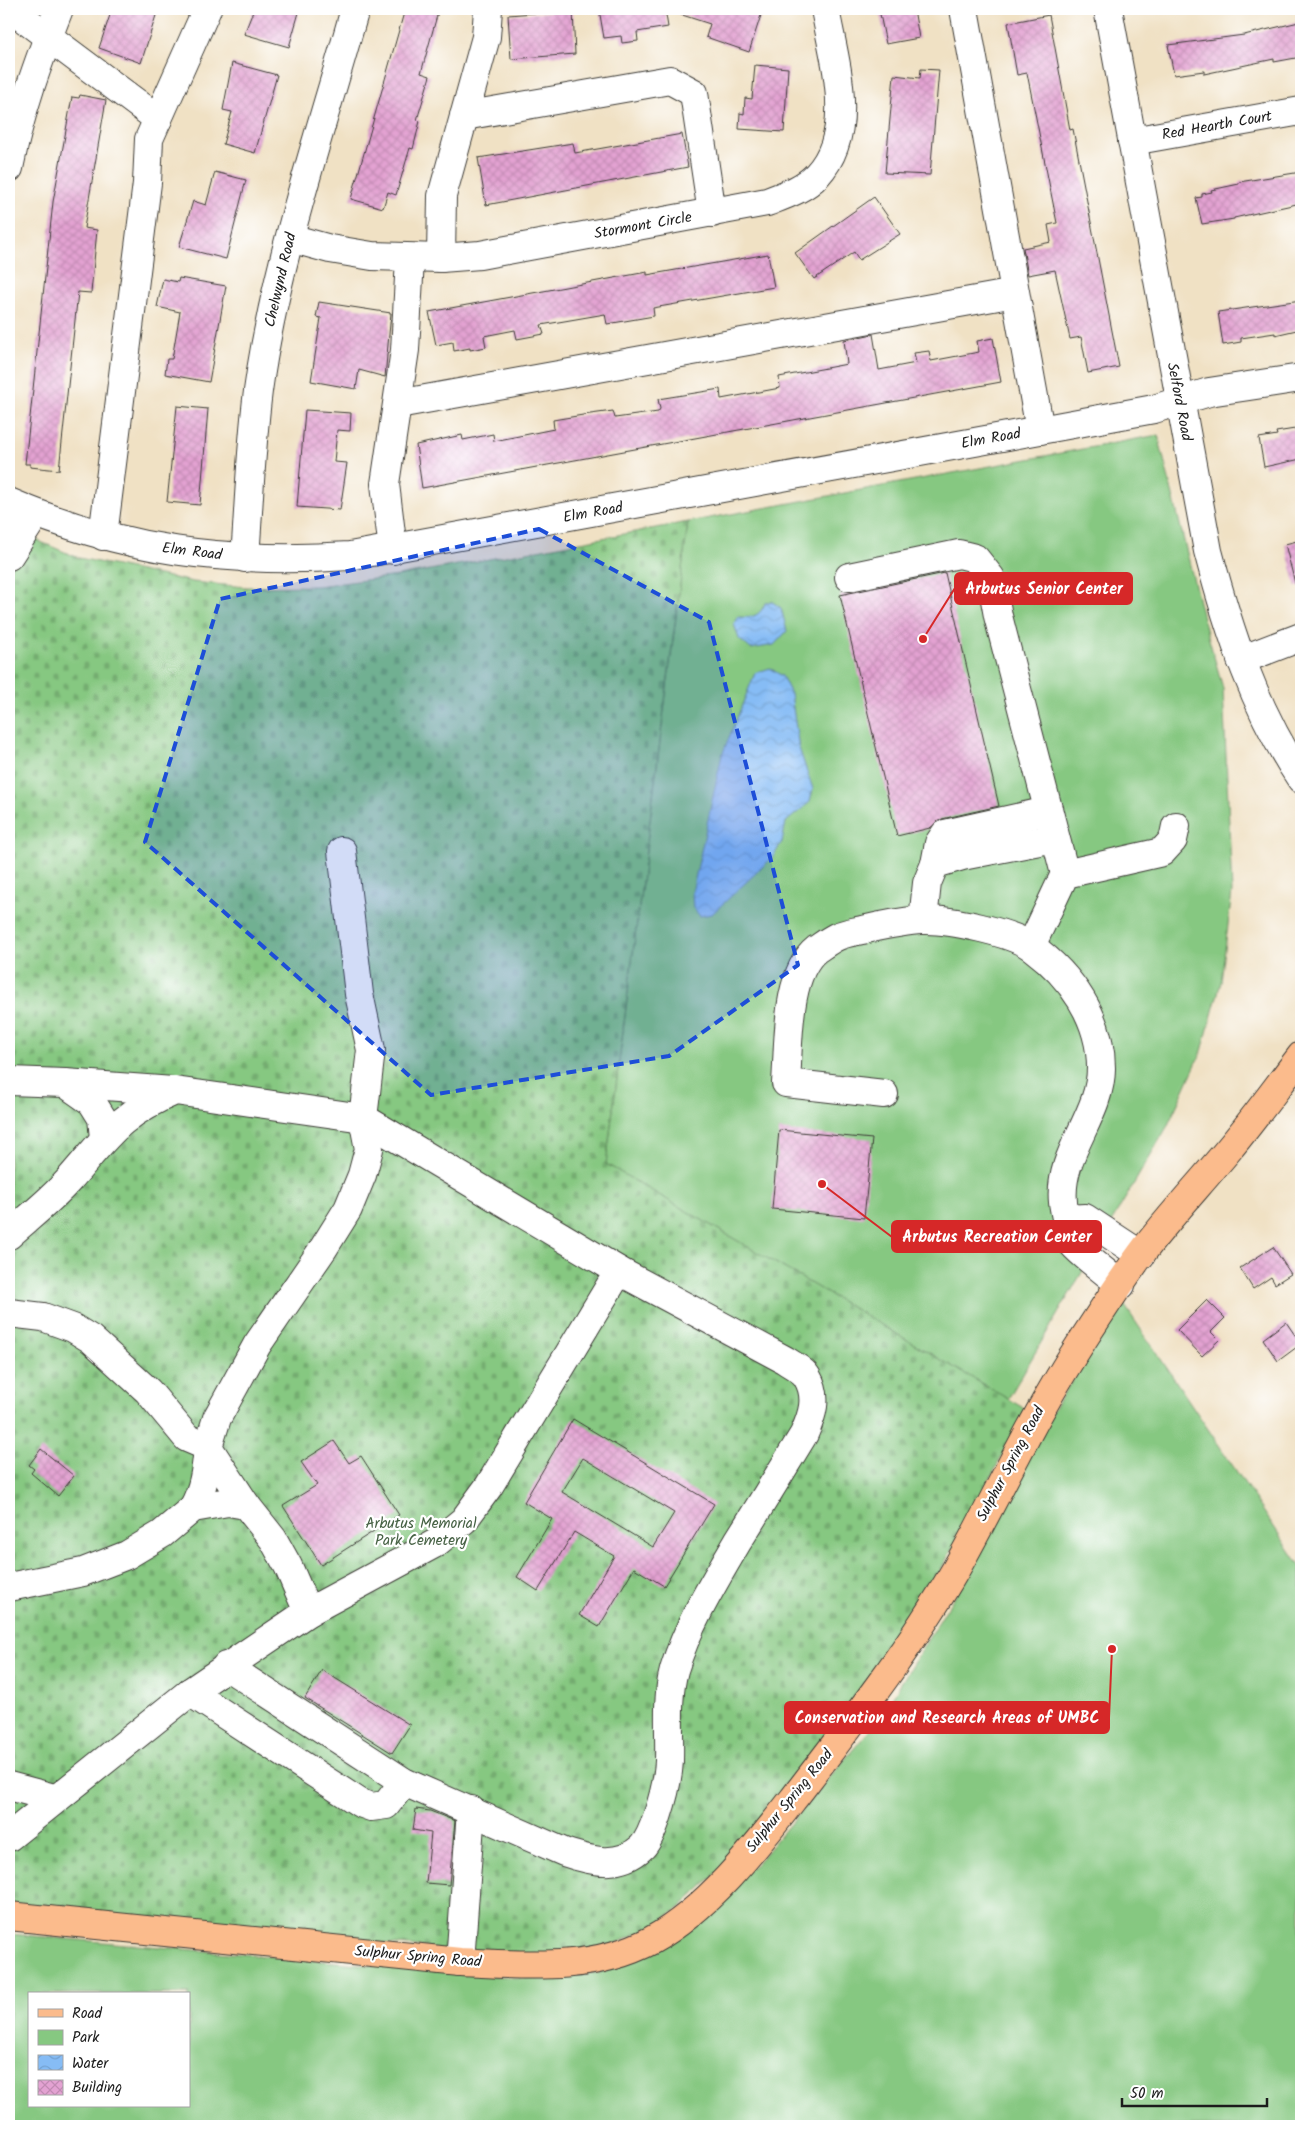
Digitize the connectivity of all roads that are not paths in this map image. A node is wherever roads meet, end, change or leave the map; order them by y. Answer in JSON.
{"nodes":[{"id":1,"x":11,"y":9,"type":"edge"},
{"id":2,"x":60,"y":9,"type":"edge"},
{"id":3,"x":207,"y":9,"type":"edge"},
{"id":4,"x":355,"y":9,"type":"edge"},
{"id":5,"x":488,"y":9,"type":"edge"},
{"id":6,"x":825,"y":9,"type":"edge"},
{"id":7,"x":964,"y":9,"type":"edge"},
{"id":8,"x":1108,"y":9,"type":"edge"},
{"id":9,"x":48,"y":37,"type":"junction"},
{"id":10,"x":1301,"y":111,"type":"edge"},
{"id":11,"x":464,"y":116,"type":"junction"},
{"id":12,"x":158,"y":119,"type":"junction"},
{"id":13,"x":1132,"y":141,"type":"junction"},
{"id":14,"x":9,"y":168,"type":"edge"},
{"id":15,"x":712,"y":213,"type":"junction"},
{"id":16,"x":290,"y":238,"type":"junction"},
{"id":17,"x":410,"y":258,"type":"junction"},
{"id":18,"x":441,"y":258,"type":"junction"},
{"id":19,"x":1015,"y":293,"type":"junction"},
{"id":20,"x":1301,"y":378,"type":"edge"},
{"id":21,"x":1179,"y":402,"type":"junction"},
{"id":22,"x":398,"y":404,"type":"junction"},
{"id":23,"x":1040,"y":430,"type":"junction"},
{"id":24,"x":9,"y":502,"type":"edge"},
{"id":25,"x":36,"y":514,"type":"junction"},
{"id":26,"x":103,"y":536,"type":"junction"},
{"id":27,"x":394,"y":550,"type":"junction"},
{"id":28,"x":9,"y":556,"type":"edge"},
{"id":29,"x":245,"y":558,"type":"junction"},
{"id":30,"x":848,"y":577,"type":"dead end"},
{"id":31,"x":1301,"y":637,"type":"edge"},
{"id":32,"x":1241,"y":660,"type":"junction"},
{"id":33,"x":1301,"y":779,"type":"edge"},
{"id":34,"x":1048,"y":811,"type":"junction"},
{"id":35,"x":1176,"y":826,"type":"dead end"},
{"id":36,"x":1055,"y":838,"type":"junction"},
{"id":37,"x":342,"y":851,"type":"dead end"},
{"id":38,"x":934,"y":864,"type":"junction"},
{"id":39,"x":1065,"y":874,"type":"junction"},
{"id":40,"x":923,"y":920,"type":"junction"},
{"id":41,"x":1031,"y":946,"type":"junction"},
{"id":42,"x":1301,"y":1056,"type":"edge"},
{"id":43,"x":9,"y":1081,"type":"edge"},
{"id":44,"x":65,"y":1083,"type":"junction"},
{"id":45,"x":175,"y":1091,"type":"junction"},
{"id":46,"x":884,"y":1094,"type":"dead end"},
{"id":47,"x":363,"y":1118,"type":"junction"},
{"id":48,"x":104,"y":1138,"type":"junction"},
{"id":49,"x":1068,"y":1219,"type":"junction"},
{"id":50,"x":9,"y":1236,"type":"edge"},
{"id":51,"x":1141,"y":1255,"type":"junction"},
{"id":52,"x":618,"y":1271,"type":"junction"},
{"id":53,"x":1121,"y":1285,"type":"junction"},
{"id":54,"x":9,"y":1313,"type":"edge"},
{"id":55,"x":208,"y":1447,"type":"junction"},
{"id":56,"x":246,"y":1505,"type":"junction"},
{"id":57,"x":193,"y":1508,"type":"junction"},
{"id":58,"x":9,"y":1587,"type":"edge"},
{"id":59,"x":308,"y":1612,"type":"junction"},
{"id":60,"x":226,"y":1666,"type":"junction"},
{"id":61,"x":190,"y":1692,"type":"junction"},
{"id":62,"x":404,"y":1782,"type":"junction"},
{"id":63,"x":9,"y":1786,"type":"edge"},
{"id":64,"x":54,"y":1798,"type":"junction"},
{"id":65,"x":471,"y":1810,"type":"junction"},
{"id":66,"x":9,"y":1837,"type":"edge"},
{"id":67,"x":9,"y":1916,"type":"edge"},
{"id":68,"x":460,"y":1962,"type":"junction"}],
"edges":[{"from":1,"to":9,"type":"street"},
{"from":2,"to":9,"type":"street"},
{"from":3,"to":12,"type":"street"},
{"from":4,"to":16,"type":"street","name":"Chelwynd Road"},
{"from":5,"to":11,"type":"street"},
{"from":6,"to":15,"type":"street","name":"Stormont Circle"},
{"from":7,"to":19,"type":"street"},
{"from":8,"to":13,"type":"street","name":"Selford Road"},
{"from":9,"to":12,"type":"street"},
{"from":9,"to":14,"type":"street"},
{"from":10,"to":13,"type":"street","name":"Red Hearth Court"},
{"from":11,"to":15,"type":"street"},
{"from":11,"to":18,"type":"street"},
{"from":12,"to":26,"type":"street"},
{"from":13,"to":21,"type":"street","name":"Selford Road"},
{"from":15,"to":18,"type":"street","name":"Stormont Circle"},
{"from":16,"to":17,"type":"street","name":"Stormont Circle"},
{"from":16,"to":29,"type":"street","name":"Chelwynd Road"},
{"from":17,"to":18,"type":"street","name":"Stormont Circle"},
{"from":17,"to":22,"type":"street"},
{"from":19,"to":22,"type":"street"},
{"from":19,"to":23,"type":"street"},
{"from":20,"to":21,"type":"street","name":"Elm Road"},
{"from":21,"to":23,"type":"street","name":"Elm Road"},
{"from":21,"to":32,"type":"street","name":"Selford Road"},
{"from":22,"to":27,"type":"street"},
{"from":23,"to":27,"type":"street","name":"Elm Road"},
{"from":24,"to":25,"type":"street","name":"Elm Road"},
{"from":25,"to":26,"type":"street","name":"Elm Road"},
{"from":25,"to":28,"type":"street"},
{"from":26,"to":29,"type":"street","name":"Elm Road"},
{"from":27,"to":29,"type":"street","name":"Elm Road"},
{"from":30,"to":34,"type":"street"},
{"from":31,"to":32,"type":"street"},
{"from":32,"to":33,"type":"street","name":"Selford Road"},
{"from":34,"to":36,"type":"street"},
{"from":34,"to":38,"type":"street"},
{"from":35,"to":39,"type":"street"},
{"from":36,"to":38,"type":"street"},
{"from":36,"to":39,"type":"street"},
{"from":37,"to":47,"type":"street"},
{"from":38,"to":40,"type":"street"},
{"from":39,"to":41,"type":"street"},
{"from":40,"to":41,"type":"street"},
{"from":40,"to":46,"type":"street"},
{"from":41,"to":49,"type":"street"},
{"from":42,"to":51,"type":"main road","name":"Sulphur Spring Road"},
{"from":43,"to":44,"type":"street"},
{"from":44,"to":45,"type":"street"},
{"from":44,"to":48,"type":"street"},
{"from":45,"to":47,"type":"street"},
{"from":45,"to":48,"type":"street"},
{"from":47,"to":52,"type":"street"},
{"from":47,"to":55,"type":"street"},
{"from":48,"to":50,"type":"street"},
{"from":49,"to":51,"type":"street"},
{"from":49,"to":53,"type":"street"},
{"from":51,"to":53,"type":"main road","name":"Sulphur Spring Road"},
{"from":52,"to":59,"type":"street"},
{"from":52,"to":65,"type":"street"},
{"from":53,"to":68,"type":"main road","name":"Sulphur Spring Road"},
{"from":54,"to":55,"type":"street"},
{"from":55,"to":56,"type":"street"},
{"from":55,"to":57,"type":"street"},
{"from":56,"to":57,"type":"street"},
{"from":56,"to":59,"type":"street"},
{"from":57,"to":58,"type":"street"},
{"from":59,"to":60,"type":"street"},
{"from":60,"to":61,"type":"street"},
{"from":60,"to":62,"type":"street"},
{"from":61,"to":62,"type":"street"},
{"from":61,"to":64,"type":"street"},
{"from":62,"to":65,"type":"street"},
{"from":63,"to":64,"type":"street"},
{"from":64,"to":66,"type":"street"},
{"from":65,"to":68,"type":"street"},
{"from":67,"to":68,"type":"main road","name":"Sulphur Spring Road"}]}
